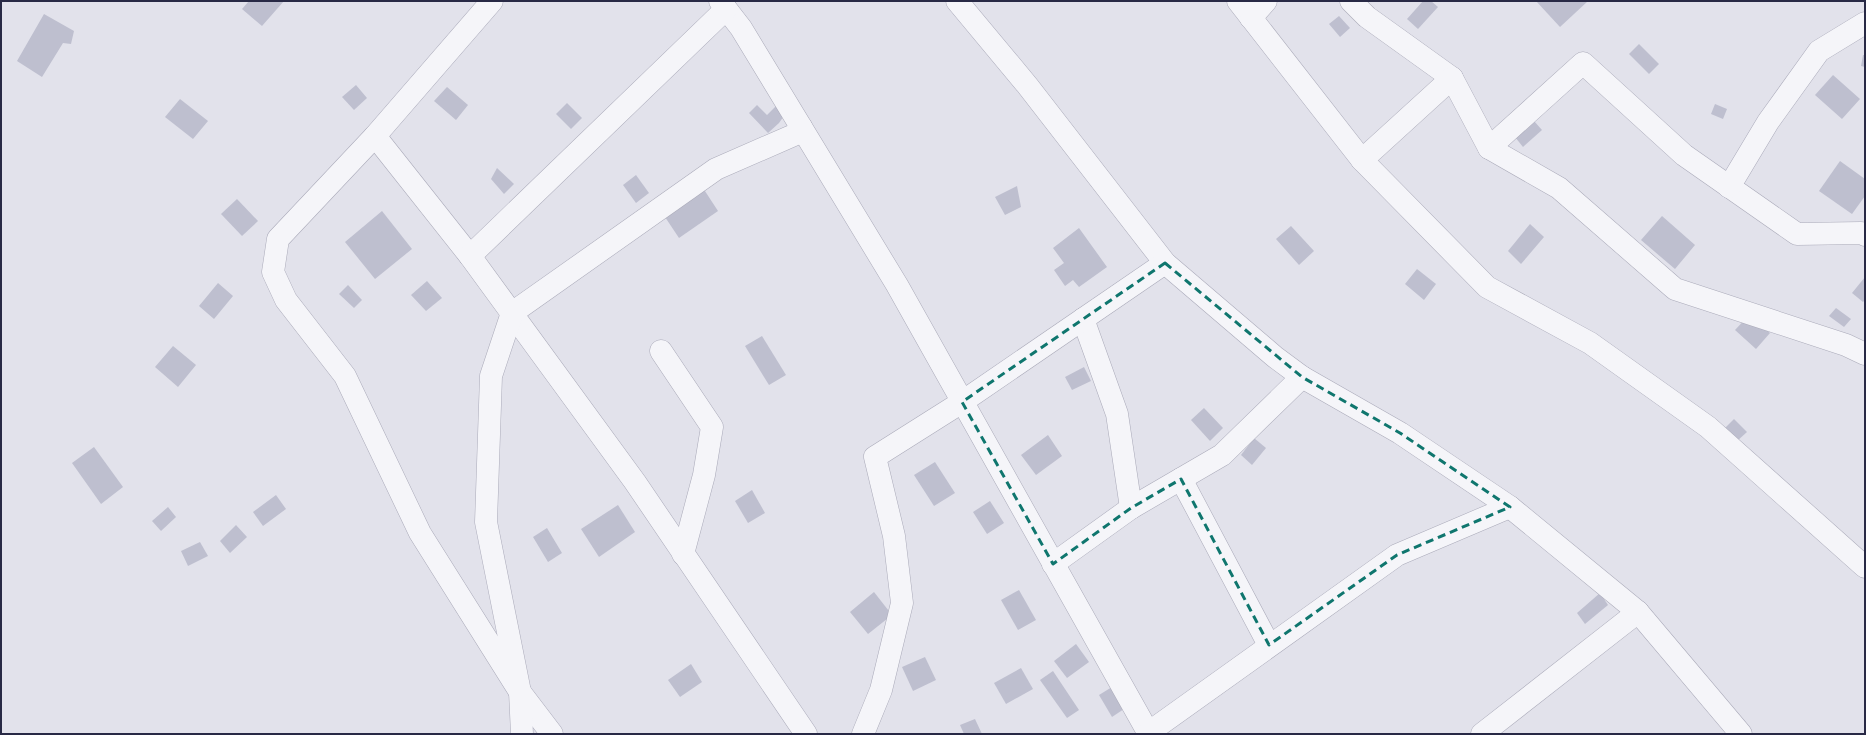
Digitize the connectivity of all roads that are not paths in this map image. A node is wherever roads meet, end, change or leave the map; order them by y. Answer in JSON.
{"nodes":[{"id":1,"x":492,"y":1,"type":"edge"},
{"id":2,"x":957,"y":1,"type":"edge"},
{"id":3,"x":1266,"y":1,"type":"edge"},
{"id":4,"x":1351,"y":1,"type":"edge"},
{"id":5,"x":723,"y":5,"type":"edge"},
{"id":6,"x":1245,"y":9,"type":"edge"},
{"id":7,"x":1865,"y":23,"type":"edge"},
{"id":8,"x":1452,"y":78,"type":"junction"},
{"id":9,"x":801,"y":127,"type":"junction"},
{"id":10,"x":375,"y":136,"type":"junction"},
{"id":11,"x":1489,"y":148,"type":"junction"},
{"id":12,"x":1362,"y":160,"type":"junction"},
{"id":13,"x":1729,"y":187,"type":"junction"},
{"id":14,"x":1865,"y":235,"type":"edge"},
{"id":15,"x":470,"y":256,"type":"junction"},
{"id":16,"x":1165,"y":263,"type":"junction"},
{"id":17,"x":512,"y":313,"type":"junction"},
{"id":18,"x":1083,"y":319,"type":"junction"},
{"id":19,"x":661,"y":350,"type":"dead end"},
{"id":20,"x":1865,"y":354,"type":"edge"},
{"id":21,"x":1302,"y":377,"type":"junction"},
{"id":22,"x":962,"y":402,"type":"junction"},
{"id":23,"x":1181,"y":479,"type":"junction"},
{"id":24,"x":1510,"y":506,"type":"junction"},
{"id":25,"x":1131,"y":508,"type":"junction"},
{"id":26,"x":683,"y":554,"type":"junction"},
{"id":27,"x":1054,"y":564,"type":"junction"},
{"id":28,"x":1865,"y":567,"type":"edge"},
{"id":29,"x":1638,"y":612,"type":"junction"},
{"id":30,"x":1269,"y":645,"type":"junction"},
{"id":31,"x":520,"y":692,"type":"junction"},
{"id":32,"x":522,"y":734,"type":"edge"},
{"id":33,"x":552,"y":734,"type":"edge"},
{"id":34,"x":806,"y":734,"type":"edge"},
{"id":35,"x":862,"y":734,"type":"edge"},
{"id":36,"x":1149,"y":734,"type":"edge"},
{"id":37,"x":1482,"y":734,"type":"edge"},
{"id":38,"x":1741,"y":734,"type":"edge"}],
"edges":[{"from":1,"to":10,"type":"street"},
{"from":2,"to":16,"type":"street"},
{"from":3,"to":6,"type":"street"},
{"from":4,"to":8,"type":"street"},
{"from":5,"to":9,"type":"street"},
{"from":5,"to":15,"type":"street"},
{"from":6,"to":12,"type":"street"},
{"from":7,"to":13,"type":"street"},
{"from":8,"to":11,"type":"street"},
{"from":8,"to":12,"type":"street"},
{"from":9,"to":17,"type":"street"},
{"from":9,"to":22,"type":"street"},
{"from":10,"to":15,"type":"street"},
{"from":10,"to":31,"type":"street"},
{"from":11,"to":13,"type":"street"},
{"from":11,"to":20,"type":"street"},
{"from":12,"to":28,"type":"street"},
{"from":13,"to":14,"type":"street"},
{"from":15,"to":17,"type":"street"},
{"from":16,"to":18,"type":"street"},
{"from":16,"to":21,"type":"street"},
{"from":17,"to":26,"type":"street"},
{"from":17,"to":31,"type":"street"},
{"from":18,"to":22,"type":"street"},
{"from":18,"to":25,"type":"street"},
{"from":19,"to":26,"type":"street"},
{"from":21,"to":23,"type":"street"},
{"from":21,"to":24,"type":"street"},
{"from":22,"to":27,"type":"street"},
{"from":22,"to":35,"type":"street"},
{"from":23,"to":25,"type":"street"},
{"from":23,"to":30,"type":"street"},
{"from":24,"to":29,"type":"street"},
{"from":24,"to":30,"type":"street"},
{"from":25,"to":27,"type":"street"},
{"from":26,"to":34,"type":"street"},
{"from":27,"to":36,"type":"street"},
{"from":29,"to":37,"type":"street"},
{"from":29,"to":38,"type":"street"},
{"from":30,"to":36,"type":"street"},
{"from":31,"to":32,"type":"street"},
{"from":31,"to":33,"type":"street"}]}
